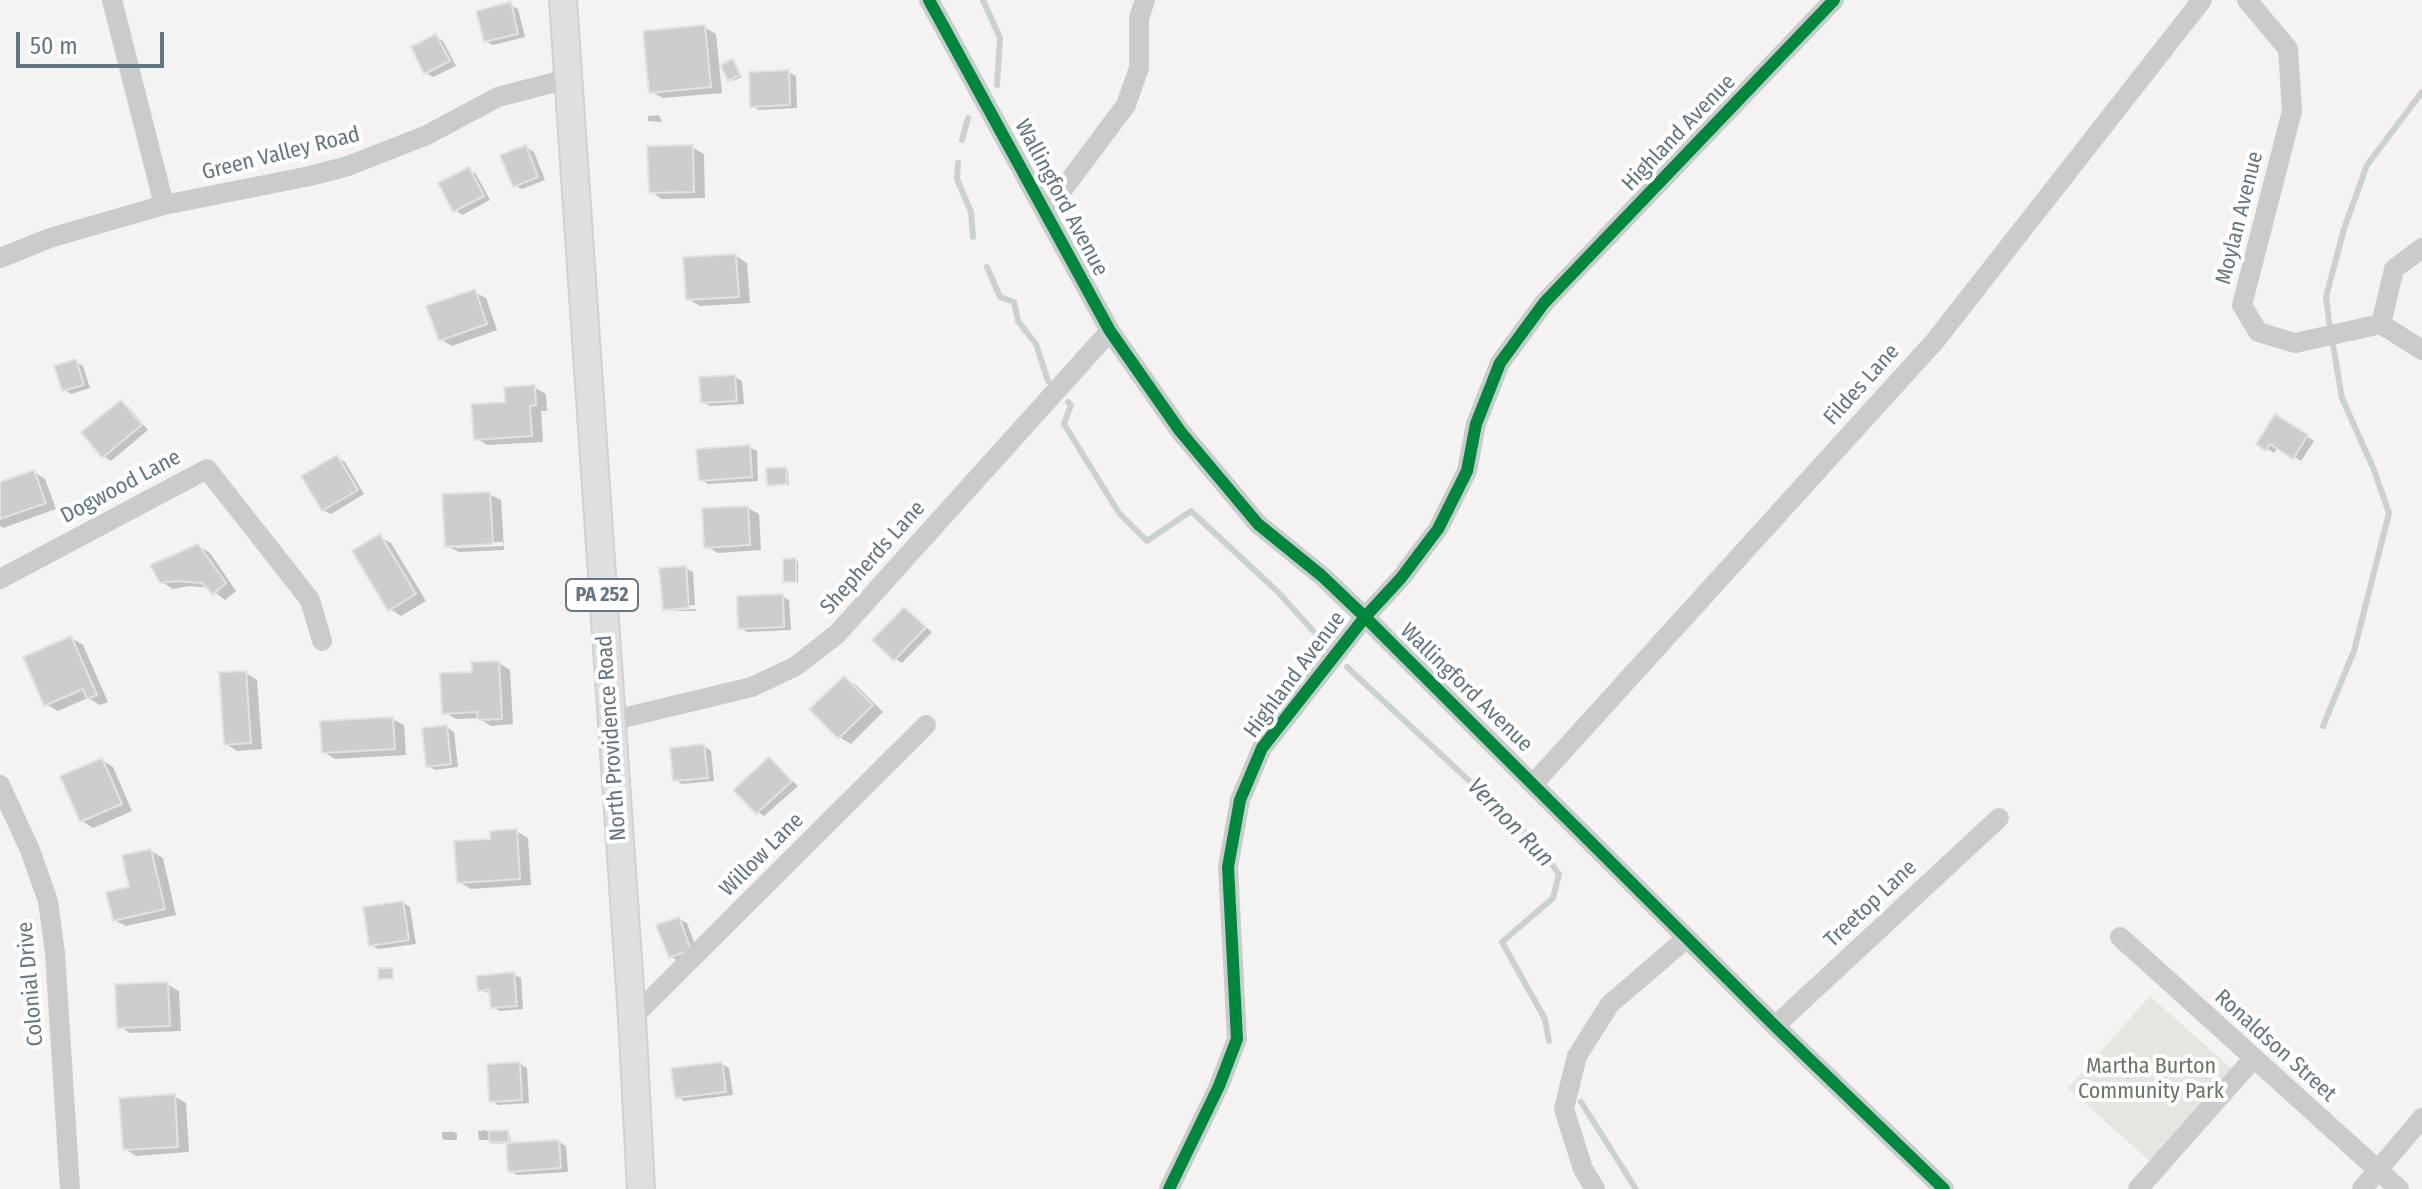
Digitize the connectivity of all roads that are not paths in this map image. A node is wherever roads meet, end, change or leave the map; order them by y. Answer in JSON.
{"nodes":[{"id":1,"x":112,"y":0,"type":"edge"},
{"id":2,"x":563,"y":0,"type":"edge"},
{"id":3,"x":929,"y":0,"type":"edge"},
{"id":4,"x":1145,"y":0,"type":"edge"},
{"id":5,"x":1834,"y":0,"type":"edge"},
{"id":6,"x":2202,"y":0,"type":"edge"},
{"id":7,"x":2247,"y":0,"type":"edge"},
{"id":8,"x":567,"y":79,"type":"junction"},
{"id":9,"x":164,"y":205,"type":"junction"},
{"id":10,"x":1046,"y":212,"type":"junction"},
{"id":11,"x":2422,"y":248,"type":"edge"},
{"id":12,"x":0,"y":258,"type":"edge"},
{"id":13,"x":2381,"y":324,"type":"junction"},
{"id":14,"x":1110,"y":331,"type":"junction"},
{"id":15,"x":2422,"y":350,"type":"edge"},
{"id":16,"x":0,"y":579,"type":"edge"},
{"id":17,"x":1365,"y":617,"type":"junction"},
{"id":18,"x":322,"y":641,"type":"dead end"},
{"id":19,"x":610,"y":721,"type":"junction"},
{"id":20,"x":926,"y":725,"type":"dead end"},
{"id":21,"x":1534,"y":783,"type":"junction"},
{"id":22,"x":0,"y":785,"type":"edge"},
{"id":23,"x":1999,"y":818,"type":"dead end"},
{"id":24,"x":2120,"y":937,"type":"dead end"},
{"id":25,"x":1687,"y":938,"type":"junction"},
{"id":26,"x":632,"y":1018,"type":"junction"},
{"id":27,"x":1775,"y":1026,"type":"junction"},
{"id":28,"x":2253,"y":1059,"type":"junction"},
{"id":29,"x":2422,"y":1118,"type":"edge"},
{"id":30,"x":2378,"y":1171,"type":"junction"},
{"id":31,"x":70,"y":1189,"type":"edge"},
{"id":32,"x":641,"y":1189,"type":"edge"},
{"id":33,"x":1169,"y":1189,"type":"edge"},
{"id":34,"x":1595,"y":1189,"type":"edge"},
{"id":35,"x":1944,"y":1189,"type":"edge"},
{"id":36,"x":2138,"y":1189,"type":"edge"},
{"id":37,"x":2362,"y":1189,"type":"edge"},
{"id":38,"x":2399,"y":1189,"type":"edge"}],
"edges":[{"from":1,"to":9,"type":"street"},
{"from":2,"to":8,"type":"main road","name":"North Providence Road","number":"PA 252"},
{"from":3,"to":10,"type":"street","name":"Wallingford Avenue"},
{"from":4,"to":10,"type":"street"},
{"from":5,"to":17,"type":"street","name":"Highland Avenue"},
{"from":6,"to":21,"type":"street","name":"Fildes Lane"},
{"from":7,"to":13,"type":"street","name":"Moylan Avenue"},
{"from":8,"to":9,"type":"street","name":"Green Valley Road"},
{"from":8,"to":19,"type":"main road","name":"North Providence Road","number":"PA 252"},
{"from":9,"to":12,"type":"street","name":"Green Valley Road"},
{"from":10,"to":14,"type":"street","name":"Wallingford Avenue"},
{"from":11,"to":13,"type":"street"},
{"from":13,"to":15,"type":"street"},
{"from":14,"to":17,"type":"street","name":"Wallingford Avenue"},
{"from":14,"to":19,"type":"street","name":"Shepherds Lane"},
{"from":16,"to":18,"type":"street","name":"Dogwood Lane"},
{"from":17,"to":21,"type":"street","name":"Wallingford Avenue"},
{"from":17,"to":33,"type":"street","name":"Highland Avenue"},
{"from":19,"to":26,"type":"main road","name":"North Providence Road","number":"PA 252"},
{"from":20,"to":26,"type":"street","name":"Willow Lane"},
{"from":21,"to":25,"type":"street","name":"Wallingford Avenue"},
{"from":22,"to":31,"type":"street","name":"Colonial Drive"},
{"from":23,"to":27,"type":"street","name":"Treetop Lane"},
{"from":24,"to":28,"type":"street","name":"Ronaldson Street"},
{"from":25,"to":27,"type":"street","name":"Wallingford Avenue"},
{"from":25,"to":34,"type":"street"},
{"from":26,"to":32,"type":"main road","name":"North Providence Road","number":"PA 252"},
{"from":27,"to":35,"type":"street","name":"Wallingford Avenue"},
{"from":28,"to":30,"type":"street","name":"Ronaldson Street"},
{"from":28,"to":36,"type":"street"},
{"from":29,"to":30,"type":"street"},
{"from":30,"to":37,"type":"street"},
{"from":30,"to":38,"type":"street","name":"Ronaldson Street"}]}
